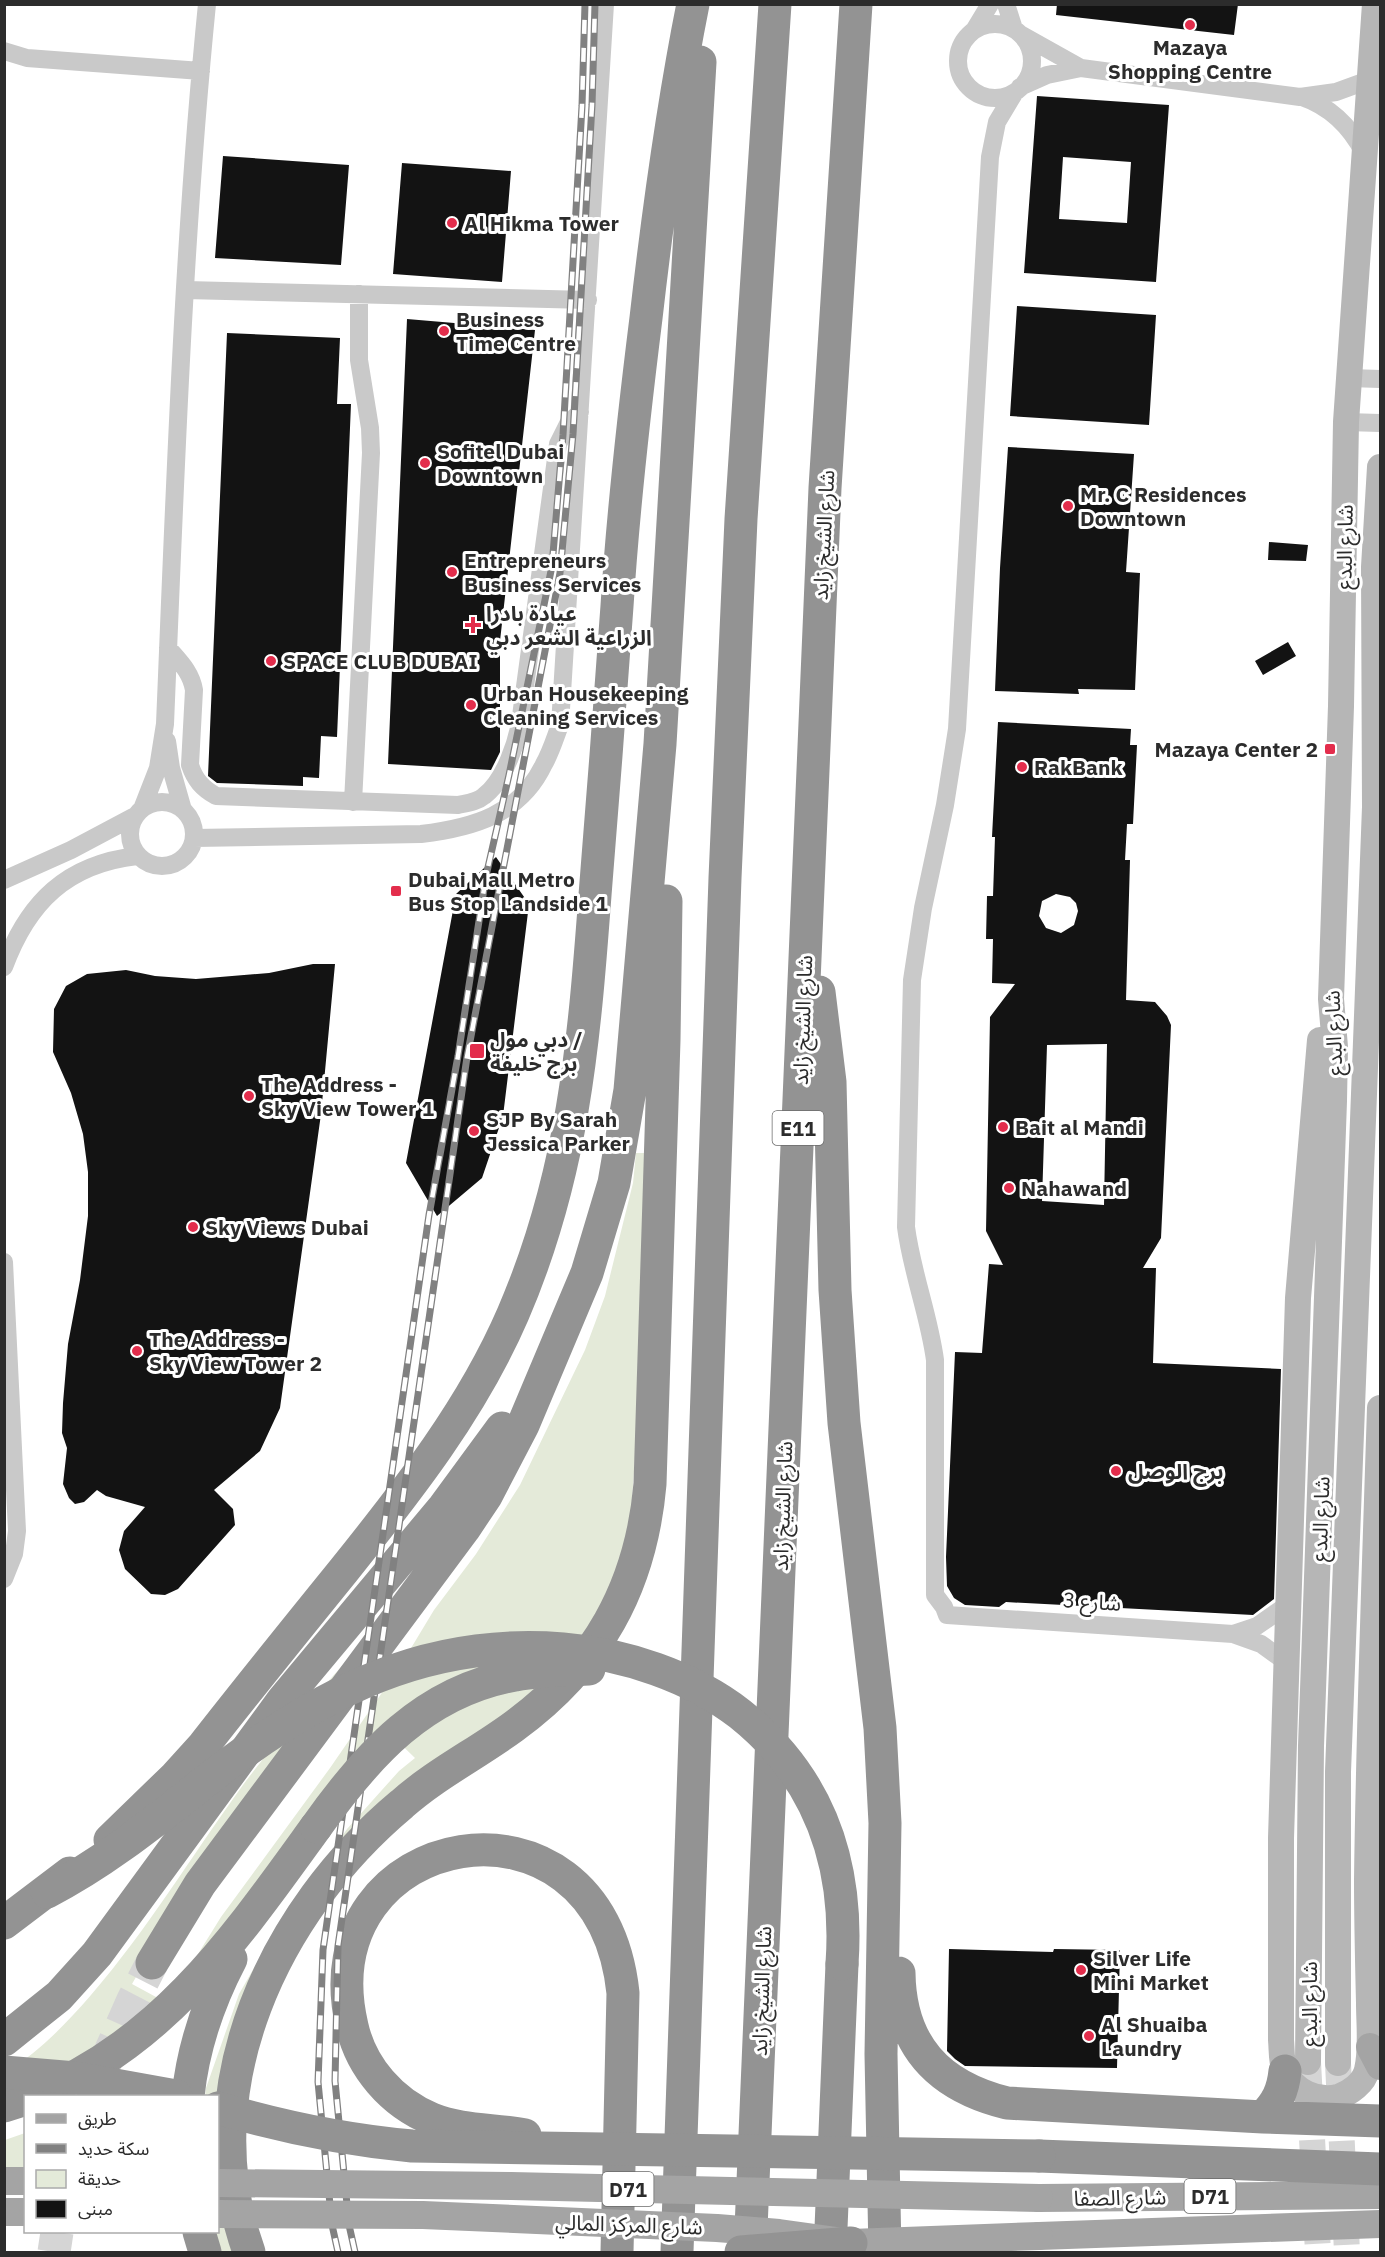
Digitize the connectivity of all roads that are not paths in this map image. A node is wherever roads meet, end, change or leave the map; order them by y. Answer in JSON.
{"nodes":[{"id":1,"x":207,"y":4,"type":"edge"},
{"id":2,"x":605,"y":4,"type":"edge"},
{"id":3,"x":693,"y":4,"type":"edge"},
{"id":4,"x":703,"y":4,"type":"edge"},
{"id":5,"x":775,"y":4,"type":"edge"},
{"id":6,"x":856,"y":4,"type":"edge"},
{"id":7,"x":990,"y":4,"type":"edge"},
{"id":8,"x":1006,"y":4,"type":"edge"},
{"id":9,"x":1375,"y":4,"type":"edge"},
{"id":10,"x":975,"y":28,"type":"junction"},
{"id":11,"x":1018,"y":32,"type":"junction"},
{"id":12,"x":4,"y":51,"type":"edge"},
{"id":13,"x":27,"y":58,"type":"junction"},
{"id":14,"x":4,"y":63,"type":"edge"},
{"id":15,"x":1081,"y":68,"type":"junction"},
{"id":16,"x":201,"y":71,"type":"junction"},
{"id":17,"x":1369,"y":80,"type":"junction"},
{"id":18,"x":1018,"y":90,"type":"junction"},
{"id":19,"x":1300,"y":97,"type":"junction"},
{"id":20,"x":1364,"y":153,"type":"junction"},
{"id":21,"x":186,"y":290,"type":"junction"},
{"id":22,"x":359,"y":294,"type":"junction"},
{"id":23,"x":588,"y":300,"type":"junction"},
{"id":24,"x":1349,"y":378,"type":"junction"},
{"id":25,"x":1380,"y":379,"type":"edge"},
{"id":26,"x":580,"y":412,"type":"junction"},
{"id":27,"x":1346,"y":422,"type":"junction"},
{"id":28,"x":1380,"y":423,"type":"edge"},
{"id":29,"x":1380,"y":466,"type":"edge"},
{"id":30,"x":1377,"y":563,"type":"edge"},
{"id":31,"x":168,"y":648,"type":"junction"},
{"id":32,"x":165,"y":724,"type":"junction"},
{"id":33,"x":660,"y":744,"type":"junction"},
{"id":34,"x":353,"y":802,"type":"junction"},
{"id":35,"x":183,"y":810,"type":"junction"},
{"id":36,"x":138,"y":812,"type":"junction"},
{"id":37,"x":194,"y":838,"type":"junction"},
{"id":38,"x":137,"y":856,"type":"junction"},
{"id":39,"x":38,"y":865,"type":"junction"},
{"id":40,"x":4,"y":872,"type":"edge"},
{"id":41,"x":4,"y":880,"type":"edge"},
{"id":42,"x":807,"y":904,"type":"junction"},
{"id":43,"x":1369,"y":962,"type":"junction"},
{"id":44,"x":4,"y":968,"type":"edge"},
{"id":45,"x":1380,"y":996,"type":"edge"},
{"id":46,"x":1331,"y":999,"type":"junction"},
{"id":47,"x":4,"y":1262,"type":"edge"},
{"id":48,"x":6,"y":1331,"type":"edge"},
{"id":49,"x":553,"y":1351,"type":"junction"},
{"id":50,"x":1380,"y":1408,"type":"edge"},
{"id":51,"x":11,"y":1514,"type":"edge"},
{"id":52,"x":4,"y":1579,"type":"edge"},
{"id":53,"x":1287,"y":1605,"type":"junction"},
{"id":54,"x":1233,"y":1634,"type":"junction"},
{"id":55,"x":1286,"y":1662,"type":"junction"},
{"id":56,"x":644,"y":1666,"type":"junction"},
{"id":57,"x":886,"y":1870,"type":"junction"},
{"id":58,"x":274,"y":1885,"type":"junction"},
{"id":59,"x":46,"y":1892,"type":"junction"},
{"id":60,"x":4,"y":1923,"type":"edge"},
{"id":61,"x":152,"y":1963,"type":"tunnel mouth"},
{"id":62,"x":4,"y":2040,"type":"edge"},
{"id":63,"x":1375,"y":2056,"type":"edge"},
{"id":64,"x":1338,"y":2063,"type":"tunnel mouth"},
{"id":65,"x":1297,"y":2067,"type":"junction"},
{"id":66,"x":4,"y":2072,"type":"edge"},
{"id":67,"x":37,"y":2095,"type":"edge"},
{"id":68,"x":167,"y":2095,"type":"edge"},
{"id":69,"x":188,"y":2095,"type":"edge"},
{"id":70,"x":24,"y":2100,"type":"edge"},
{"id":71,"x":4,"y":2106,"type":"edge"},
{"id":72,"x":219,"y":2108,"type":"edge"},
{"id":73,"x":1263,"y":2117,"type":"junction"},
{"id":74,"x":1380,"y":2121,"type":"edge"},
{"id":75,"x":573,"y":2150,"type":"junction"},
{"id":76,"x":1380,"y":2169,"type":"edge"},
{"id":77,"x":4,"y":2181,"type":"edge"},
{"id":78,"x":24,"y":2181,"type":"edge"},
{"id":79,"x":219,"y":2183,"type":"edge"},
{"id":80,"x":1380,"y":2194,"type":"edge"},
{"id":81,"x":1039,"y":2198,"type":"joint"},
{"id":82,"x":4,"y":2212,"type":"edge"},
{"id":83,"x":24,"y":2212,"type":"edge"},
{"id":84,"x":219,"y":2214,"type":"edge"},
{"id":85,"x":1380,"y":2224,"type":"edge"},
{"id":86,"x":199,"y":2233,"type":"edge"},
{"id":87,"x":1039,"y":2235,"type":"joint"},
{"id":88,"x":840,"y":2248,"type":"edge"},
{"id":89,"x":205,"y":2253,"type":"edge"},
{"id":90,"x":249,"y":2253,"type":"edge"},
{"id":91,"x":617,"y":2253,"type":"edge"},
{"id":92,"x":677,"y":2253,"type":"edge"},
{"id":93,"x":741,"y":2253,"type":"edge"},
{"id":94,"x":750,"y":2253,"type":"edge"},
{"id":95,"x":885,"y":2253,"type":"edge"}],
"edges":[{"from":1,"to":16,"type":"street"},
{"from":2,"to":23,"type":"street"},
{"from":3,"to":59,"type":"highway","bridge":true},
{"from":4,"to":33,"type":"highway"},
{"from":5,"to":92,"type":"highway"},
{"from":6,"to":42,"type":"highway","name":"شارع الشيخ زايد","number":"E11"},
{"from":7,"to":10,"type":"street"},
{"from":8,"to":11,"type":"street"},
{"from":9,"to":17,"type":"main road","name":"شارع البدع"},
{"from":10,"to":11,"type":"street"},
{"from":10,"to":18,"type":"street"},
{"from":11,"to":15,"type":"street"},
{"from":11,"to":18,"type":"street"},
{"from":12,"to":13,"type":"street"},
{"from":13,"to":14,"type":"street"},
{"from":13,"to":16,"type":"street"},
{"from":15,"to":18,"type":"street"},
{"from":15,"to":19,"type":"street"},
{"from":16,"to":21,"type":"street"},
{"from":17,"to":19,"type":"street"},
{"from":17,"to":20,"type":"main road","name":"شارع البدع"},
{"from":18,"to":54,"type":"street","name":"شارع 3"},
{"from":19,"to":20,"type":"street"},
{"from":20,"to":24,"type":"main road","name":"شارع البدع"},
{"from":21,"to":22,"type":"street"},
{"from":21,"to":31,"type":"street"},
{"from":22,"to":23,"type":"street"},
{"from":22,"to":34,"type":"street"},
{"from":23,"to":26,"type":"street"},
{"from":24,"to":25,"type":"street"},
{"from":24,"to":27,"type":"main road","name":"شارع البدع"},
{"from":26,"to":34,"type":"street"},
{"from":26,"to":37,"type":"street"},
{"from":27,"to":28,"type":"street"},
{"from":27,"to":46,"type":"main road","name":"شارع البدع"},
{"from":29,"to":30,"type":"main road","name":"شارع البدع"},
{"from":30,"to":43,"type":"main road","name":"شارع البدع"},
{"from":31,"to":32,"type":"street"},
{"from":31,"to":34,"type":"street"},
{"from":32,"to":35,"type":"street"},
{"from":32,"to":36,"type":"street"},
{"from":33,"to":49,"type":"highway"},
{"from":33,"to":90,"type":"highway"},
{"from":35,"to":36,"type":"street"},
{"from":35,"to":37,"type":"street"},
{"from":36,"to":38,"type":"street"},
{"from":36,"to":39,"type":"street"},
{"from":37,"to":38,"type":"street"},
{"from":38,"to":44,"type":"street"},
{"from":39,"to":40,"type":"street"},
{"from":39,"to":41,"type":"street"},
{"from":42,"to":57,"type":"highway"},
{"from":42,"to":94,"type":"highway","name":"شارع الشيخ زايد","number":"E11"},
{"from":43,"to":45,"type":"main road"},
{"from":43,"to":64,"type":"main road","name":"شارع البدع"},
{"from":46,"to":53,"type":"main road"},
{"from":46,"to":65,"type":"main road","name":"شارع البدع"},
{"from":47,"to":48,"type":"street"},
{"from":48,"to":51,"type":"street"},
{"from":49,"to":61,"type":"highway"},
{"from":49,"to":62,"type":"highway"},
{"from":50,"to":63,"type":"main road"},
{"from":51,"to":52,"type":"street"},
{"from":53,"to":54,"type":"street","name":"شارع 3"},
{"from":53,"to":55,"type":"main road"},
{"from":54,"to":55,"type":"street","name":"شارع 3"},
{"from":55,"to":65,"type":"main road"},
{"from":56,"to":58,"type":"highway","bridge":true},
{"from":56,"to":59,"type":"highway","bridge":true},
{"from":56,"to":88,"type":"highway","bridge":true},
{"from":57,"to":73,"type":"highway"},
{"from":57,"to":95,"type":"highway"},
{"from":58,"to":67,"type":"highway"},
{"from":58,"to":69,"type":"highway"},
{"from":59,"to":60,"type":"highway"},
{"from":63,"to":65,"type":"main road"},
{"from":65,"to":73,"type":"highway"},
{"from":66,"to":68,"type":"highway","bridge":true},
{"from":70,"to":71,"type":"highway"},
{"from":72,"to":75,"type":"highway","bridge":true},
{"from":73,"to":74,"type":"highway"},
{"from":75,"to":76,"type":"highway","bridge":true},
{"from":75,"to":91,"type":"highway","bridge":true},
{"from":77,"to":78,"type":"main road"},
{"from":79,"to":81,"type":"main road","name":"شارع المركز المالي","number":"D71","bridge":true},
{"from":80,"to":81,"type":"main road","name":"شارع الصفا","number":"D71"},
{"from":82,"to":83,"type":"main road"},
{"from":84,"to":88,"type":"main road","name":"شارع المركز المالي","number":"D71","bridge":true},
{"from":85,"to":87,"type":"main road","name":"شارع الصفا","number":"D71"},
{"from":86,"to":89,"type":"highway"},
{"from":87,"to":88,"type":"main road","name":"شارع المركز المالي","number":"D71","bridge":true},
{"from":88,"to":93,"type":"highway","bridge":true}]}
